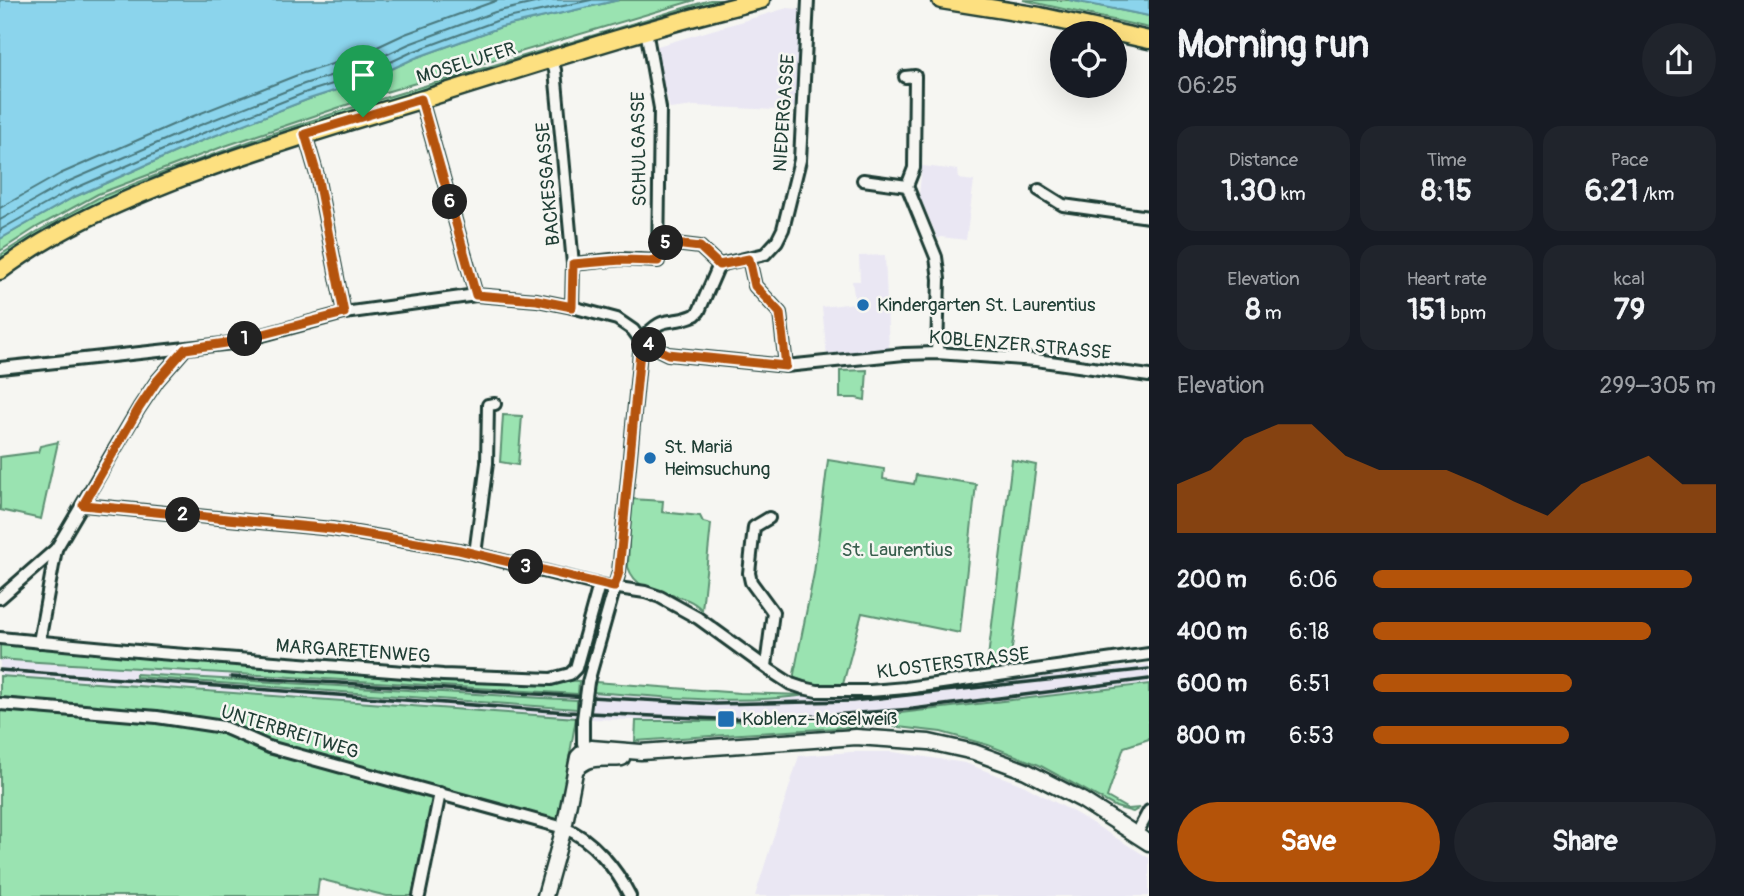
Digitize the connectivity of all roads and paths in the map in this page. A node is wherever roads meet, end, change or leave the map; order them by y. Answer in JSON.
{"nodes":[{"id":1,"x":761,"y":0,"type":"edge"},
{"id":2,"x":808,"y":0,"type":"edge"},
{"id":3,"x":941,"y":0,"type":"edge"},
{"id":4,"x":646,"y":30,"type":"junction"},
{"id":5,"x":1149,"y":40,"type":"edge"},
{"id":6,"x":551,"y":58,"type":"junction"},
{"id":7,"x":905,"y":77,"type":"dead end"},
{"id":8,"x":421,"y":99,"type":"junction"},
{"id":9,"x":305,"y":134,"type":"junction"},
{"id":10,"x":863,"y":180,"type":"dead end"},
{"id":11,"x":908,"y":186,"type":"junction"},
{"id":12,"x":1039,"y":190,"type":"dead end"},
{"id":13,"x":1149,"y":217,"type":"edge"},
{"id":14,"x":658,"y":242,"type":"junction"},
{"id":15,"x":749,"y":259,"type":"junction"},
{"id":16,"x":573,"y":264,"type":"junction"},
{"id":17,"x":719,"y":265,"type":"junction"},
{"id":18,"x":0,"y":271,"type":"edge"},
{"id":19,"x":476,"y":295,"type":"junction"},
{"id":20,"x":572,"y":307,"type":"junction"},
{"id":21,"x":344,"y":313,"type":"junction"},
{"id":22,"x":641,"y":341,"type":"junction"},
{"id":23,"x":185,"y":349,"type":"junction"},
{"id":24,"x":937,"y":353,"type":"junction"},
{"id":25,"x":786,"y":366,"type":"junction"},
{"id":26,"x":0,"y":368,"type":"edge"},
{"id":27,"x":1149,"y":376,"type":"edge"},
{"id":28,"x":495,"y":404,"type":"dead end"},
{"id":29,"x":83,"y":505,"type":"junction"},
{"id":30,"x":768,"y":518,"type":"dead end"},
{"id":31,"x":56,"y":549,"type":"junction"},
{"id":32,"x":475,"y":554,"type":"junction"},
{"id":33,"x":599,"y":585,"type":"junction"},
{"id":34,"x":614,"y":587,"type":"junction"},
{"id":35,"x":0,"y":598,"type":"edge"},
{"id":36,"x":0,"y":638,"type":"edge"},
{"id":37,"x":39,"y":642,"type":"junction"},
{"id":38,"x":1149,"y":654,"type":"edge"},
{"id":39,"x":766,"y":666,"type":"junction"},
{"id":40,"x":0,"y":704,"type":"edge"},
{"id":41,"x":587,"y":755,"type":"junction"},
{"id":42,"x":440,"y":793,"type":"junction"},
{"id":43,"x":1149,"y":811,"type":"edge"},
{"id":44,"x":564,"y":828,"type":"junction"},
{"id":45,"x":1143,"y":839,"type":"edge"},
{"id":46,"x":419,"y":896,"type":"edge"},
{"id":47,"x":545,"y":896,"type":"edge"},
{"id":48,"x":630,"y":896,"type":"edge"}],
"edges":[{"from":1,"to":4,"type":"main road","name":"MOSELUFER"},
{"from":2,"to":15,"type":"street","name":"NIEDERGASSE"},
{"from":3,"to":5,"type":"main road"},
{"from":4,"to":6,"type":"main road","name":"MOSELUFER"},
{"from":4,"to":14,"type":"street","name":"SCHULGASSE"},
{"from":6,"to":8,"type":"main road","name":"MOSELUFER"},
{"from":6,"to":16,"type":"street","name":"BACKESGASSE"},
{"from":7,"to":11,"type":"street"},
{"from":8,"to":9,"type":"main road","name":"MOSELUFER"},
{"from":8,"to":19,"type":"street"},
{"from":9,"to":18,"type":"main road","name":"MOSELUFER"},
{"from":9,"to":21,"type":"street"},
{"from":10,"to":11,"type":"street"},
{"from":11,"to":24,"type":"street"},
{"from":12,"to":13,"type":"street"},
{"from":14,"to":16,"type":"street"},
{"from":14,"to":17,"type":"street"},
{"from":15,"to":17,"type":"street"},
{"from":15,"to":25,"type":"street"},
{"from":16,"to":20,"type":"street","name":"BACKESGASSE"},
{"from":17,"to":22,"type":"street"},
{"from":19,"to":20,"type":"street","name":"KOBLENZER STRASSE"},
{"from":19,"to":21,"type":"street","name":"KOBLENZER STRASSE"},
{"from":20,"to":22,"type":"street","name":"KOBLENZER STRASSE"},
{"from":21,"to":23,"type":"street","name":"KOBLENZER STRASSE"},
{"from":22,"to":25,"type":"street","name":"KOBLENZER STRASSE"},
{"from":22,"to":34,"type":"street"},
{"from":23,"to":26,"type":"street","name":"KOBLENZER STRASSE"},
{"from":23,"to":29,"type":"street"},
{"from":24,"to":25,"type":"street","name":"KOBLENZER STRASSE"},
{"from":24,"to":27,"type":"street","name":"KOBLENZER STRASSE"},
{"from":28,"to":32,"type":"street"},
{"from":29,"to":31,"type":"street"},
{"from":29,"to":32,"type":"street","name":"KLOSTERSTRASSE"},
{"from":30,"to":39,"type":"street"},
{"from":31,"to":35,"type":"street"},
{"from":31,"to":37,"type":"street"},
{"from":32,"to":33,"type":"street","name":"KLOSTERSTRASSE"},
{"from":33,"to":34,"type":"street","name":"KLOSTERSTRASSE"},
{"from":33,"to":37,"type":"street","name":"MARGARETENWEG"},
{"from":34,"to":39,"type":"street","name":"KLOSTERSTRASSE"},
{"from":34,"to":41,"type":"street","bridge":true},
{"from":36,"to":37,"type":"street","name":"MARGARETENWEG"},
{"from":38,"to":39,"type":"street","name":"KLOSTERSTRASSE"},
{"from":40,"to":42,"type":"street","name":"UNTERBREITWEG"},
{"from":41,"to":44,"type":"street"},
{"from":41,"to":45,"type":"street"},
{"from":42,"to":44,"type":"street","name":"UNTERBREITWEG"},
{"from":42,"to":46,"type":"street"},
{"from":43,"to":45,"type":"street"},
{"from":44,"to":47,"type":"street"},
{"from":44,"to":48,"type":"street","name":"UNTERBREITWEG"}]}
